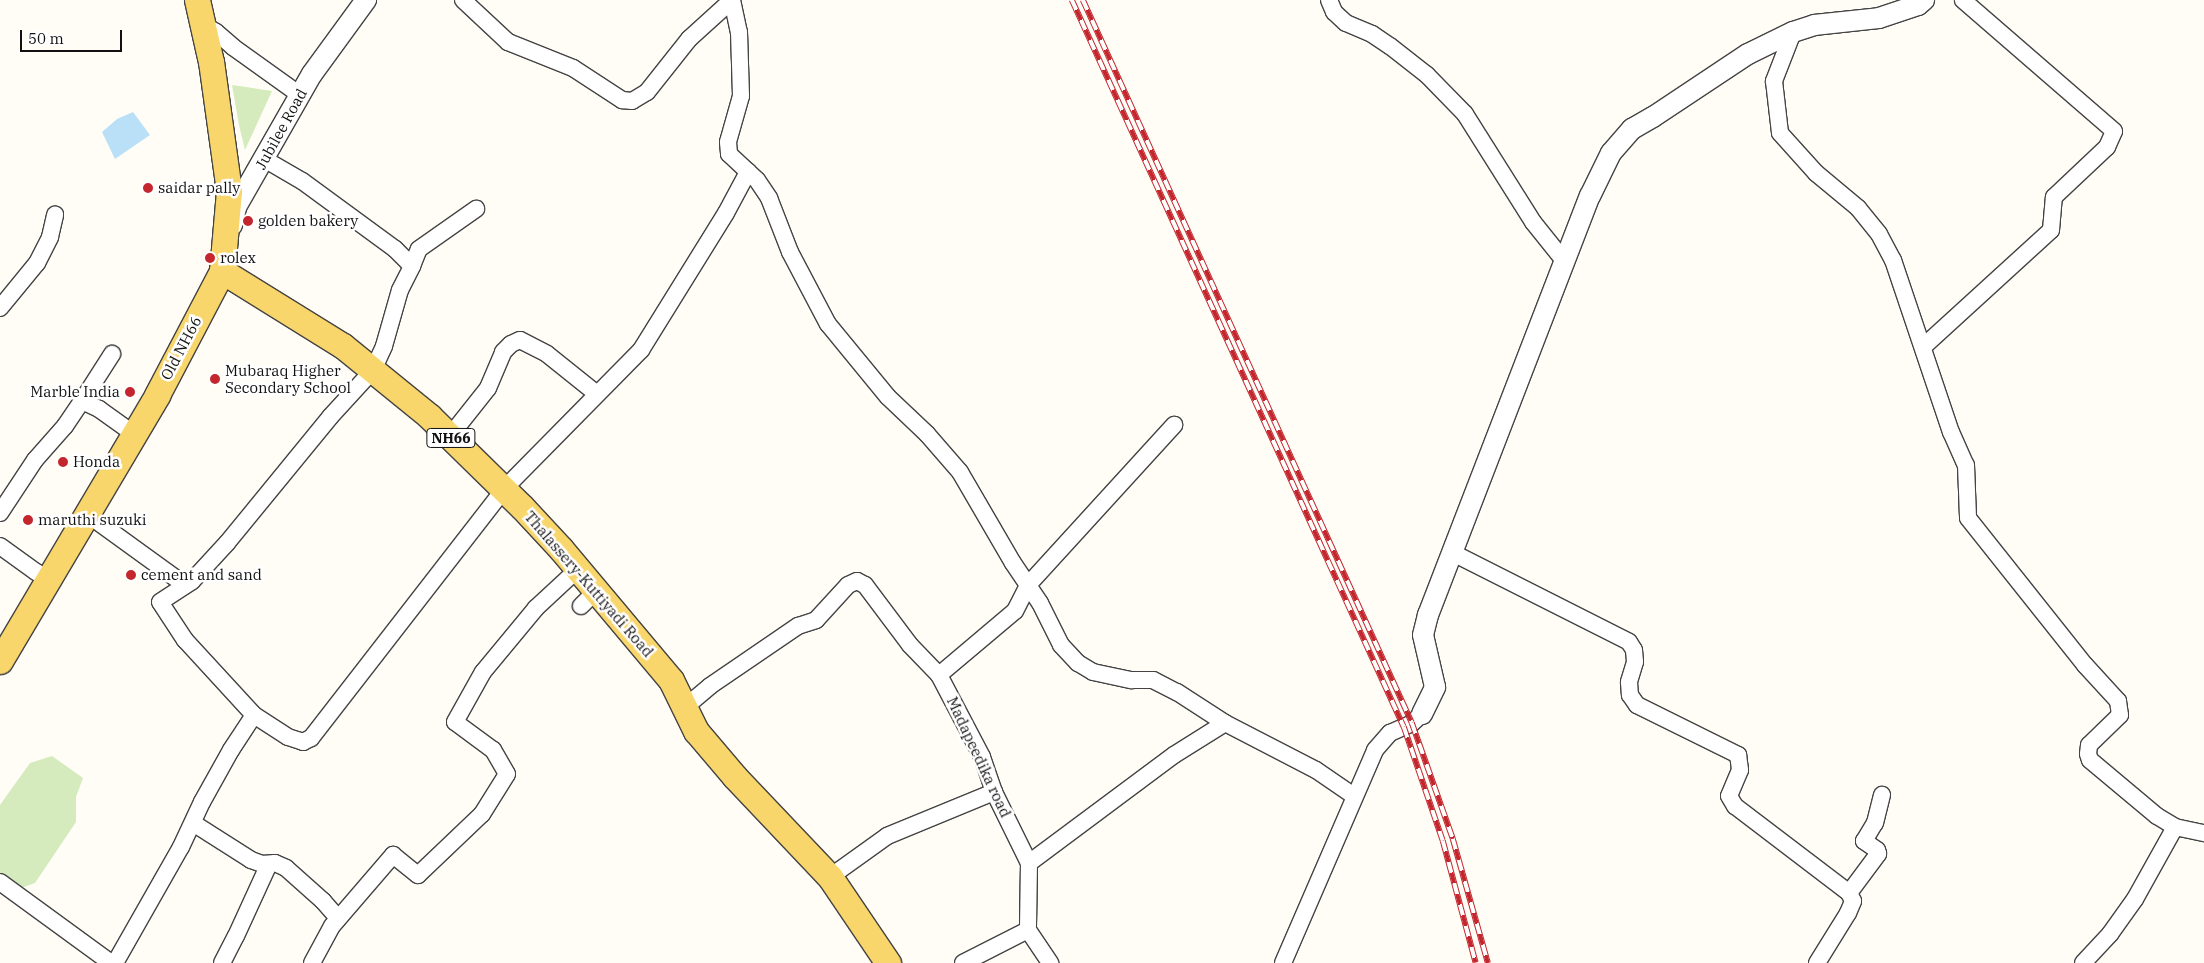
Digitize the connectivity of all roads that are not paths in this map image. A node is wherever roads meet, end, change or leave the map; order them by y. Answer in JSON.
{"nodes":[{"id":1,"x":196,"y":0,"type":"edge"},
{"id":2,"x":366,"y":0,"type":"edge"},
{"id":3,"x":463,"y":0,"type":"edge"},
{"id":4,"x":732,"y":0,"type":"edge"},
{"id":5,"x":1330,"y":0,"type":"edge"},
{"id":6,"x":1924,"y":0,"type":"edge"},
{"id":7,"x":1963,"y":0,"type":"edge"},
{"id":8,"x":202,"y":24,"type":"junction"},
{"id":9,"x":1792,"y":32,"type":"junction"},
{"id":10,"x":300,"y":95,"type":"junction"},
{"id":11,"x":264,"y":159,"type":"junction"},
{"id":12,"x":748,"y":172,"type":"junction"},
{"id":13,"x":476,"y":209,"type":"dead end"},
{"id":14,"x":55,"y":215,"type":"dead end"},
{"id":15,"x":1565,"y":262,"type":"junction"},
{"id":16,"x":412,"y":266,"type":"junction"},
{"id":17,"x":222,"y":271,"type":"junction"},
{"id":18,"x":0,"y":308,"type":"edge"},
{"id":19,"x":1923,"y":347,"type":"junction"},
{"id":20,"x":112,"y":354,"type":"dead end"},
{"id":21,"x":373,"y":370,"type":"junction"},
{"id":22,"x":597,"y":394,"type":"junction"},
{"id":23,"x":82,"y":401,"type":"junction"},
{"id":24,"x":1174,"y":425,"type":"dead end"},
{"id":25,"x":134,"y":434,"type":"junction"},
{"id":26,"x":450,"y":436,"type":"junction"},
{"id":27,"x":504,"y":489,"type":"junction"},
{"id":28,"x":5,"y":492,"type":"edge"},
{"id":29,"x":0,"y":514,"type":"edge"},
{"id":30,"x":87,"y":514,"type":"junction"},
{"id":31,"x":0,"y":546,"type":"edge"},
{"id":32,"x":1451,"y":552,"type":"junction"},
{"id":33,"x":578,"y":569,"type":"junction"},
{"id":34,"x":49,"y":578,"type":"junction"},
{"id":35,"x":185,"y":585,"type":"junction"},
{"id":36,"x":1028,"y":586,"type":"junction"},
{"id":37,"x":0,"y":661,"type":"edge"},
{"id":38,"x":939,"y":675,"type":"junction"},
{"id":39,"x":684,"y":708,"type":"junction"},
{"id":40,"x":1422,"y":714,"type":"joint"},
{"id":41,"x":254,"y":716,"type":"junction"},
{"id":42,"x":1225,"y":723,"type":"junction"},
{"id":43,"x":994,"y":792,"type":"junction"},
{"id":44,"x":1882,"y":795,"type":"dead end"},
{"id":45,"x":1354,"y":796,"type":"junction"},
{"id":46,"x":192,"y":823,"type":"junction"},
{"id":47,"x":2175,"y":827,"type":"junction"},
{"id":48,"x":2204,"y":833,"type":"edge"},
{"id":49,"x":1029,"y":863,"type":"junction"},
{"id":50,"x":269,"y":864,"type":"junction"},
{"id":51,"x":830,"y":877,"type":"junction"},
{"id":52,"x":0,"y":882,"type":"edge"},
{"id":53,"x":1849,"y":893,"type":"junction"},
{"id":54,"x":338,"y":918,"type":"junction"},
{"id":55,"x":1028,"y":930,"type":"junction"},
{"id":56,"x":111,"y":963,"type":"edge"},
{"id":57,"x":115,"y":963,"type":"edge"},
{"id":58,"x":222,"y":963,"type":"edge"},
{"id":59,"x":312,"y":963,"type":"edge"},
{"id":60,"x":888,"y":963,"type":"edge"},
{"id":61,"x":964,"y":963,"type":"edge"},
{"id":62,"x":1050,"y":963,"type":"edge"},
{"id":63,"x":1283,"y":963,"type":"edge"},
{"id":64,"x":1817,"y":963,"type":"edge"},
{"id":65,"x":2083,"y":963,"type":"edge"}],
"edges":[{"from":1,"to":8,"type":"main road","name":"Old NH66"},
{"from":2,"to":10,"type":"street","name":"Jubilee Road"},
{"from":3,"to":4,"type":"street"},
{"from":4,"to":12,"type":"street"},
{"from":5,"to":15,"type":"street"},
{"from":6,"to":9,"type":"street"},
{"from":7,"to":19,"type":"street"},
{"from":8,"to":10,"type":"street"},
{"from":8,"to":17,"type":"main road","name":"Old NH66"},
{"from":9,"to":15,"type":"street"},
{"from":9,"to":19,"type":"street"},
{"from":10,"to":11,"type":"street","name":"Jubilee Road"},
{"from":11,"to":16,"type":"street"},
{"from":11,"to":17,"type":"street","name":"Jubilee Road"},
{"from":12,"to":22,"type":"street"},
{"from":12,"to":36,"type":"street"},
{"from":13,"to":16,"type":"street"},
{"from":14,"to":18,"type":"street"},
{"from":15,"to":32,"type":"street"},
{"from":16,"to":21,"type":"street"},
{"from":17,"to":21,"type":"main road","name":"Thalassery-Kuttiyadi Road","number":"NH66"},
{"from":17,"to":25,"type":"main road","name":"Old NH66"},
{"from":19,"to":47,"type":"street"},
{"from":20,"to":23,"type":"street"},
{"from":21,"to":26,"type":"main road","name":"Thalassery-Kuttiyadi Road","number":"NH66"},
{"from":21,"to":35,"type":"street"},
{"from":22,"to":26,"type":"street"},
{"from":22,"to":27,"type":"street"},
{"from":23,"to":25,"type":"street"},
{"from":23,"to":28,"type":"street"},
{"from":24,"to":36,"type":"street"},
{"from":25,"to":30,"type":"main road","name":"Old NH66"},
{"from":26,"to":27,"type":"main road","name":"Thalassery-Kuttiyadi Road","number":"NH66"},
{"from":27,"to":33,"type":"main road","name":"Thalassery-Kuttiyadi Road","number":"NH66"},
{"from":27,"to":41,"type":"street"},
{"from":28,"to":29,"type":"street"},
{"from":30,"to":34,"type":"main road","name":"Old NH66"},
{"from":30,"to":35,"type":"street"},
{"from":31,"to":34,"type":"street"},
{"from":32,"to":40,"type":"street"},
{"from":32,"to":53,"type":"street"},
{"from":33,"to":39,"type":"main road","name":"Thalassery-Kuttiyadi Road","number":"NH66"},
{"from":33,"to":54,"type":"street"},
{"from":34,"to":37,"type":"main road","name":"Old NH66"},
{"from":35,"to":41,"type":"street"},
{"from":36,"to":38,"type":"street"},
{"from":36,"to":42,"type":"street"},
{"from":38,"to":39,"type":"street","name":"Madapeedika road"},
{"from":38,"to":43,"type":"street","name":"Madapeedika road"},
{"from":39,"to":51,"type":"main road","name":"Thalassery-Kuttiyadi Road"},
{"from":40,"to":45,"type":"street"},
{"from":41,"to":46,"type":"street"},
{"from":42,"to":45,"type":"street"},
{"from":42,"to":49,"type":"street"},
{"from":43,"to":49,"type":"street","name":"Madapeedika road"},
{"from":43,"to":51,"type":"street"},
{"from":44,"to":53,"type":"street"},
{"from":45,"to":63,"type":"street"},
{"from":46,"to":50,"type":"street"},
{"from":46,"to":57,"type":"street"},
{"from":47,"to":48,"type":"street"},
{"from":47,"to":65,"type":"street"},
{"from":49,"to":55,"type":"street","name":"Madapeedika road"},
{"from":50,"to":54,"type":"street"},
{"from":50,"to":58,"type":"street"},
{"from":51,"to":60,"type":"main road","name":"Thalassery-Kuttiyadi Road"},
{"from":52,"to":56,"type":"street"},
{"from":53,"to":64,"type":"street"},
{"from":54,"to":59,"type":"street"},
{"from":55,"to":61,"type":"street"},
{"from":55,"to":62,"type":"street"}]}
